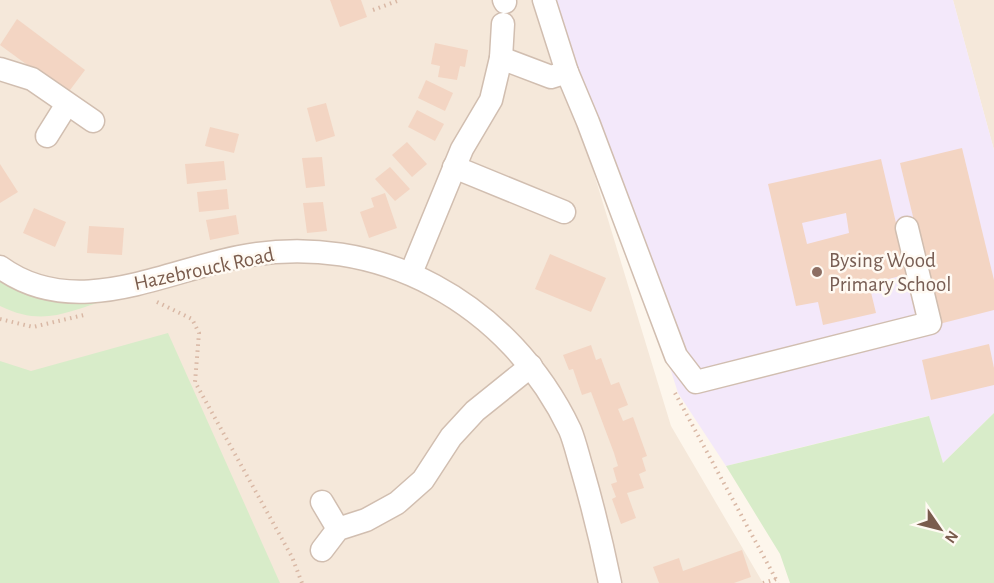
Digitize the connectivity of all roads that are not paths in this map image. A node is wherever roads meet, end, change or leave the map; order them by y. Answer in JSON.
{"nodes":[{"id":1,"x":544,"y":0,"type":"edge"},
{"id":2,"x":504,"y":8,"type":"edge"},
{"id":3,"x":501,"y":58,"type":"junction"},
{"id":4,"x":0,"y":69,"type":"edge"},
{"id":5,"x":567,"y":72,"type":"junction"},
{"id":6,"x":67,"y":104,"type":"junction"},
{"id":7,"x":93,"y":121,"type":"dead end"},
{"id":8,"x":47,"y":136,"type":"dead end"},
{"id":9,"x":454,"y":167,"type":"junction"},
{"id":10,"x":564,"y":212,"type":"dead end"},
{"id":11,"x":907,"y":228,"type":"dead end"},
{"id":12,"x":0,"y":267,"type":"edge"},
{"id":13,"x":411,"y":273,"type":"junction"},
{"id":14,"x":531,"y":366,"type":"junction"},
{"id":15,"x":322,"y":502,"type":"dead end"},
{"id":16,"x":338,"y":529,"type":"junction"},
{"id":17,"x":322,"y":550,"type":"dead end"},
{"id":18,"x":610,"y":583,"type":"edge"}],
"edges":[{"from":1,"to":5,"type":"street"},
{"from":2,"to":3,"type":"street"},
{"from":3,"to":5,"type":"street"},
{"from":3,"to":9,"type":"street"},
{"from":4,"to":6,"type":"street"},
{"from":5,"to":11,"type":"street"},
{"from":6,"to":7,"type":"street"},
{"from":6,"to":8,"type":"street"},
{"from":9,"to":10,"type":"street"},
{"from":9,"to":13,"type":"street"},
{"from":12,"to":13,"type":"street","name":"Hazebrouck Road"},
{"from":13,"to":14,"type":"street","name":"Hazebrouck Road"},
{"from":14,"to":16,"type":"street"},
{"from":14,"to":18,"type":"street","name":"Hazebrouck Road"},
{"from":15,"to":16,"type":"street"},
{"from":16,"to":17,"type":"street"}]}
